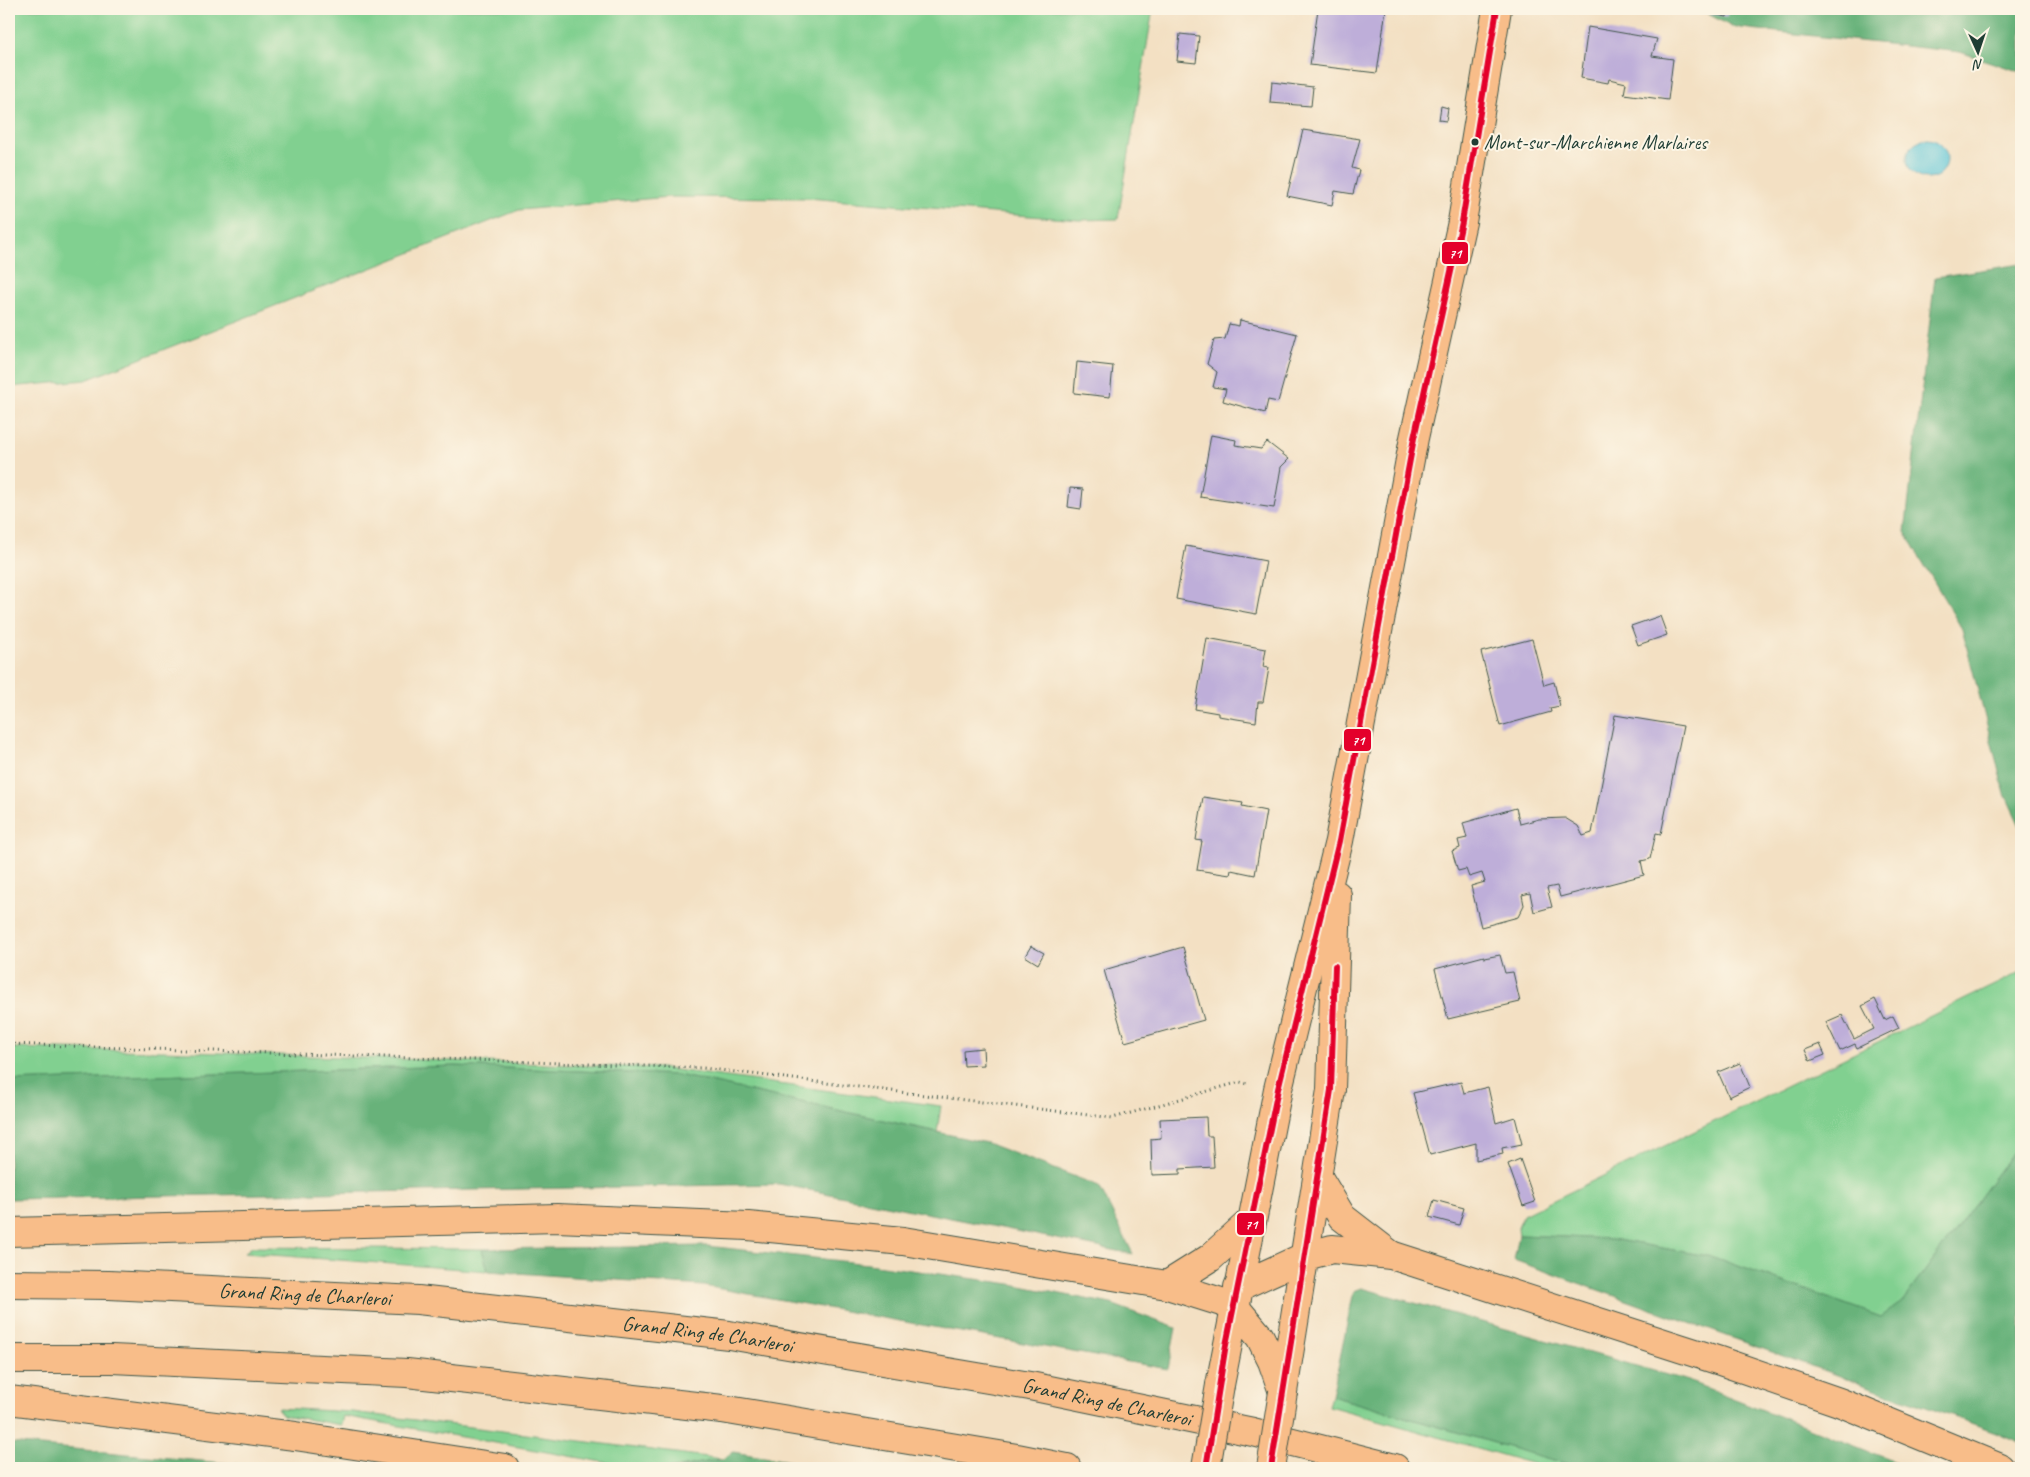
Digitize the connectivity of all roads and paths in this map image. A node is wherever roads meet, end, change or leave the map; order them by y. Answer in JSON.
{"nodes":[{"id":1,"x":1497,"y":9,"type":"edge"},
{"id":2,"x":1339,"y":841,"type":"junction"},
{"id":3,"x":9,"y":1044,"type":"edge"},
{"id":4,"x":1240,"y":1082,"type":"dead end"},
{"id":5,"x":1318,"y":1177,"type":"junction"},
{"id":6,"x":1252,"y":1220,"type":"junction"},
{"id":7,"x":9,"y":1232,"type":"edge"},
{"id":8,"x":1391,"y":1255,"type":"junction"},
{"id":9,"x":1306,"y":1256,"type":"junction"},
{"id":10,"x":9,"y":1284,"type":"edge"},
{"id":11,"x":1167,"y":1285,"type":"junction"},
{"id":12,"x":1236,"y":1297,"type":"junction"},
{"id":13,"x":9,"y":1359,"type":"edge"},
{"id":14,"x":1280,"y":1362,"type":"junction"},
{"id":15,"x":9,"y":1400,"type":"edge"},
{"id":16,"x":505,"y":1468,"type":"edge"},
{"id":17,"x":1067,"y":1468,"type":"edge"},
{"id":18,"x":1206,"y":1468,"type":"edge"},
{"id":19,"x":1271,"y":1468,"type":"edge"},
{"id":20,"x":1395,"y":1468,"type":"edge"},
{"id":21,"x":2000,"y":1468,"type":"edge"}],
"edges":[{"from":1,"to":2,"type":"main road"},
{"from":2,"to":5,"type":"main road"},
{"from":2,"to":6,"type":"main road"},
{"from":3,"to":4,"type":"path"},
{"from":5,"to":8,"type":"main road"},
{"from":5,"to":9,"type":"main road"},
{"from":6,"to":11,"type":"main road"},
{"from":6,"to":12,"type":"main road"},
{"from":7,"to":11,"type":"main road"},
{"from":8,"to":9,"type":"main road"},
{"from":8,"to":21,"type":"main road"},
{"from":9,"to":12,"type":"main road"},
{"from":9,"to":14,"type":"main road"},
{"from":10,"to":20,"type":"main road","name":"Grand Ring de Charleroi"},
{"from":11,"to":12,"type":"main road"},
{"from":12,"to":14,"type":"main road"},
{"from":12,"to":18,"type":"main road","bridge":true},
{"from":13,"to":17,"type":"main road"},
{"from":14,"to":19,"type":"main road","bridge":true},
{"from":15,"to":16,"type":"main road"}]}
